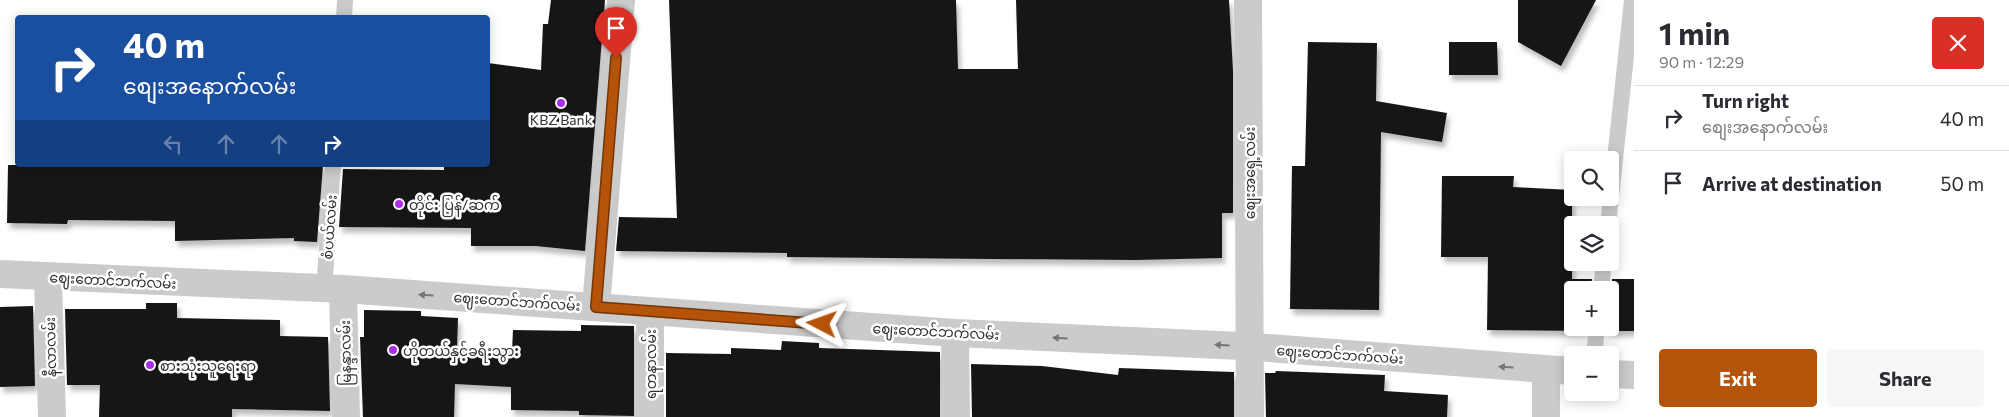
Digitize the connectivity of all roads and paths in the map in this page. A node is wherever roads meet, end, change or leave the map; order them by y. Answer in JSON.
{"nodes":[{"id":1,"x":345,"y":0,"type":"edge"},
{"id":2,"x":621,"y":0,"type":"edge"},
{"id":3,"x":1248,"y":0,"type":"edge"},
{"id":4,"x":1632,"y":0,"type":"edge"},
{"id":5,"x":344,"y":15,"type":"edge"},
{"id":6,"x":333,"y":167,"type":"edge"},
{"id":7,"x":1609,"y":216,"type":"edge"},
{"id":8,"x":0,"y":274,"type":"edge"},
{"id":9,"x":48,"y":278,"type":"junction"},
{"id":10,"x":334,"y":290,"type":"junction"},
{"id":11,"x":596,"y":307,"type":"junction"},
{"id":12,"x":650,"y":312,"type":"junction"},
{"id":13,"x":956,"y":333,"type":"junction"},
{"id":14,"x":1250,"y":347,"type":"junction"},
{"id":15,"x":1559,"y":371,"type":"edge"},
{"id":16,"x":1619,"y":374,"type":"edge"},
{"id":17,"x":1634,"y":375,"type":"edge"},
{"id":18,"x":52,"y":417,"type":"edge"},
{"id":19,"x":346,"y":417,"type":"edge"},
{"id":20,"x":650,"y":417,"type":"edge"},
{"id":21,"x":956,"y":417,"type":"edge"},
{"id":22,"x":1250,"y":417,"type":"edge"},
{"id":23,"x":1546,"y":417,"type":"edge"}],
"edges":[{"from":1,"to":5,"type":"lane"},
{"from":2,"to":11,"type":"street"},
{"from":3,"to":14,"type":"street","name":"စျေးအရှေ့လမ်း"},
{"from":4,"to":7,"type":"lane"},
{"from":6,"to":10,"type":"lane","name":"စံပယ်လမ်း"},
{"from":8,"to":9,"type":"street","name":"ဈေးတောင်ဘက်လမ်း"},
{"from":9,"to":10,"type":"street","name":"ဈေးတောင်ဘက်လမ်း"},
{"from":9,"to":18,"type":"street","name":"နီလာလမ်း"},
{"from":11,"to":10,"type":"street","name":"ဈေးတောင်ဘက်လမ်း","one_way":true},
{"from":10,"to":19,"type":"street","name":"မြနန္ဒာလမ်း"},
{"from":11,"to":12,"type":"street","name":"ဈေးတောင်ဘက်လမ်း"},
{"from":12,"to":13,"type":"street","name":"ဈေးတောင်ဘက်လမ်း"},
{"from":12,"to":20,"type":"street","name":"ရတနာလမ်း"},
{"from":14,"to":13,"type":"street","name":"ဈေးတောင်ဘက်လမ်း","one_way":true},
{"from":13,"to":21,"type":"street"},
{"from":15,"to":14,"type":"street","name":"ဈေးတောင်ဘက်လမ်း","one_way":true},
{"from":14,"to":22,"type":"street","name":"စျေးအရှေ့လမ်း"},
{"from":15,"to":23,"type":"street"},
{"from":16,"to":17,"type":"street"}]}
